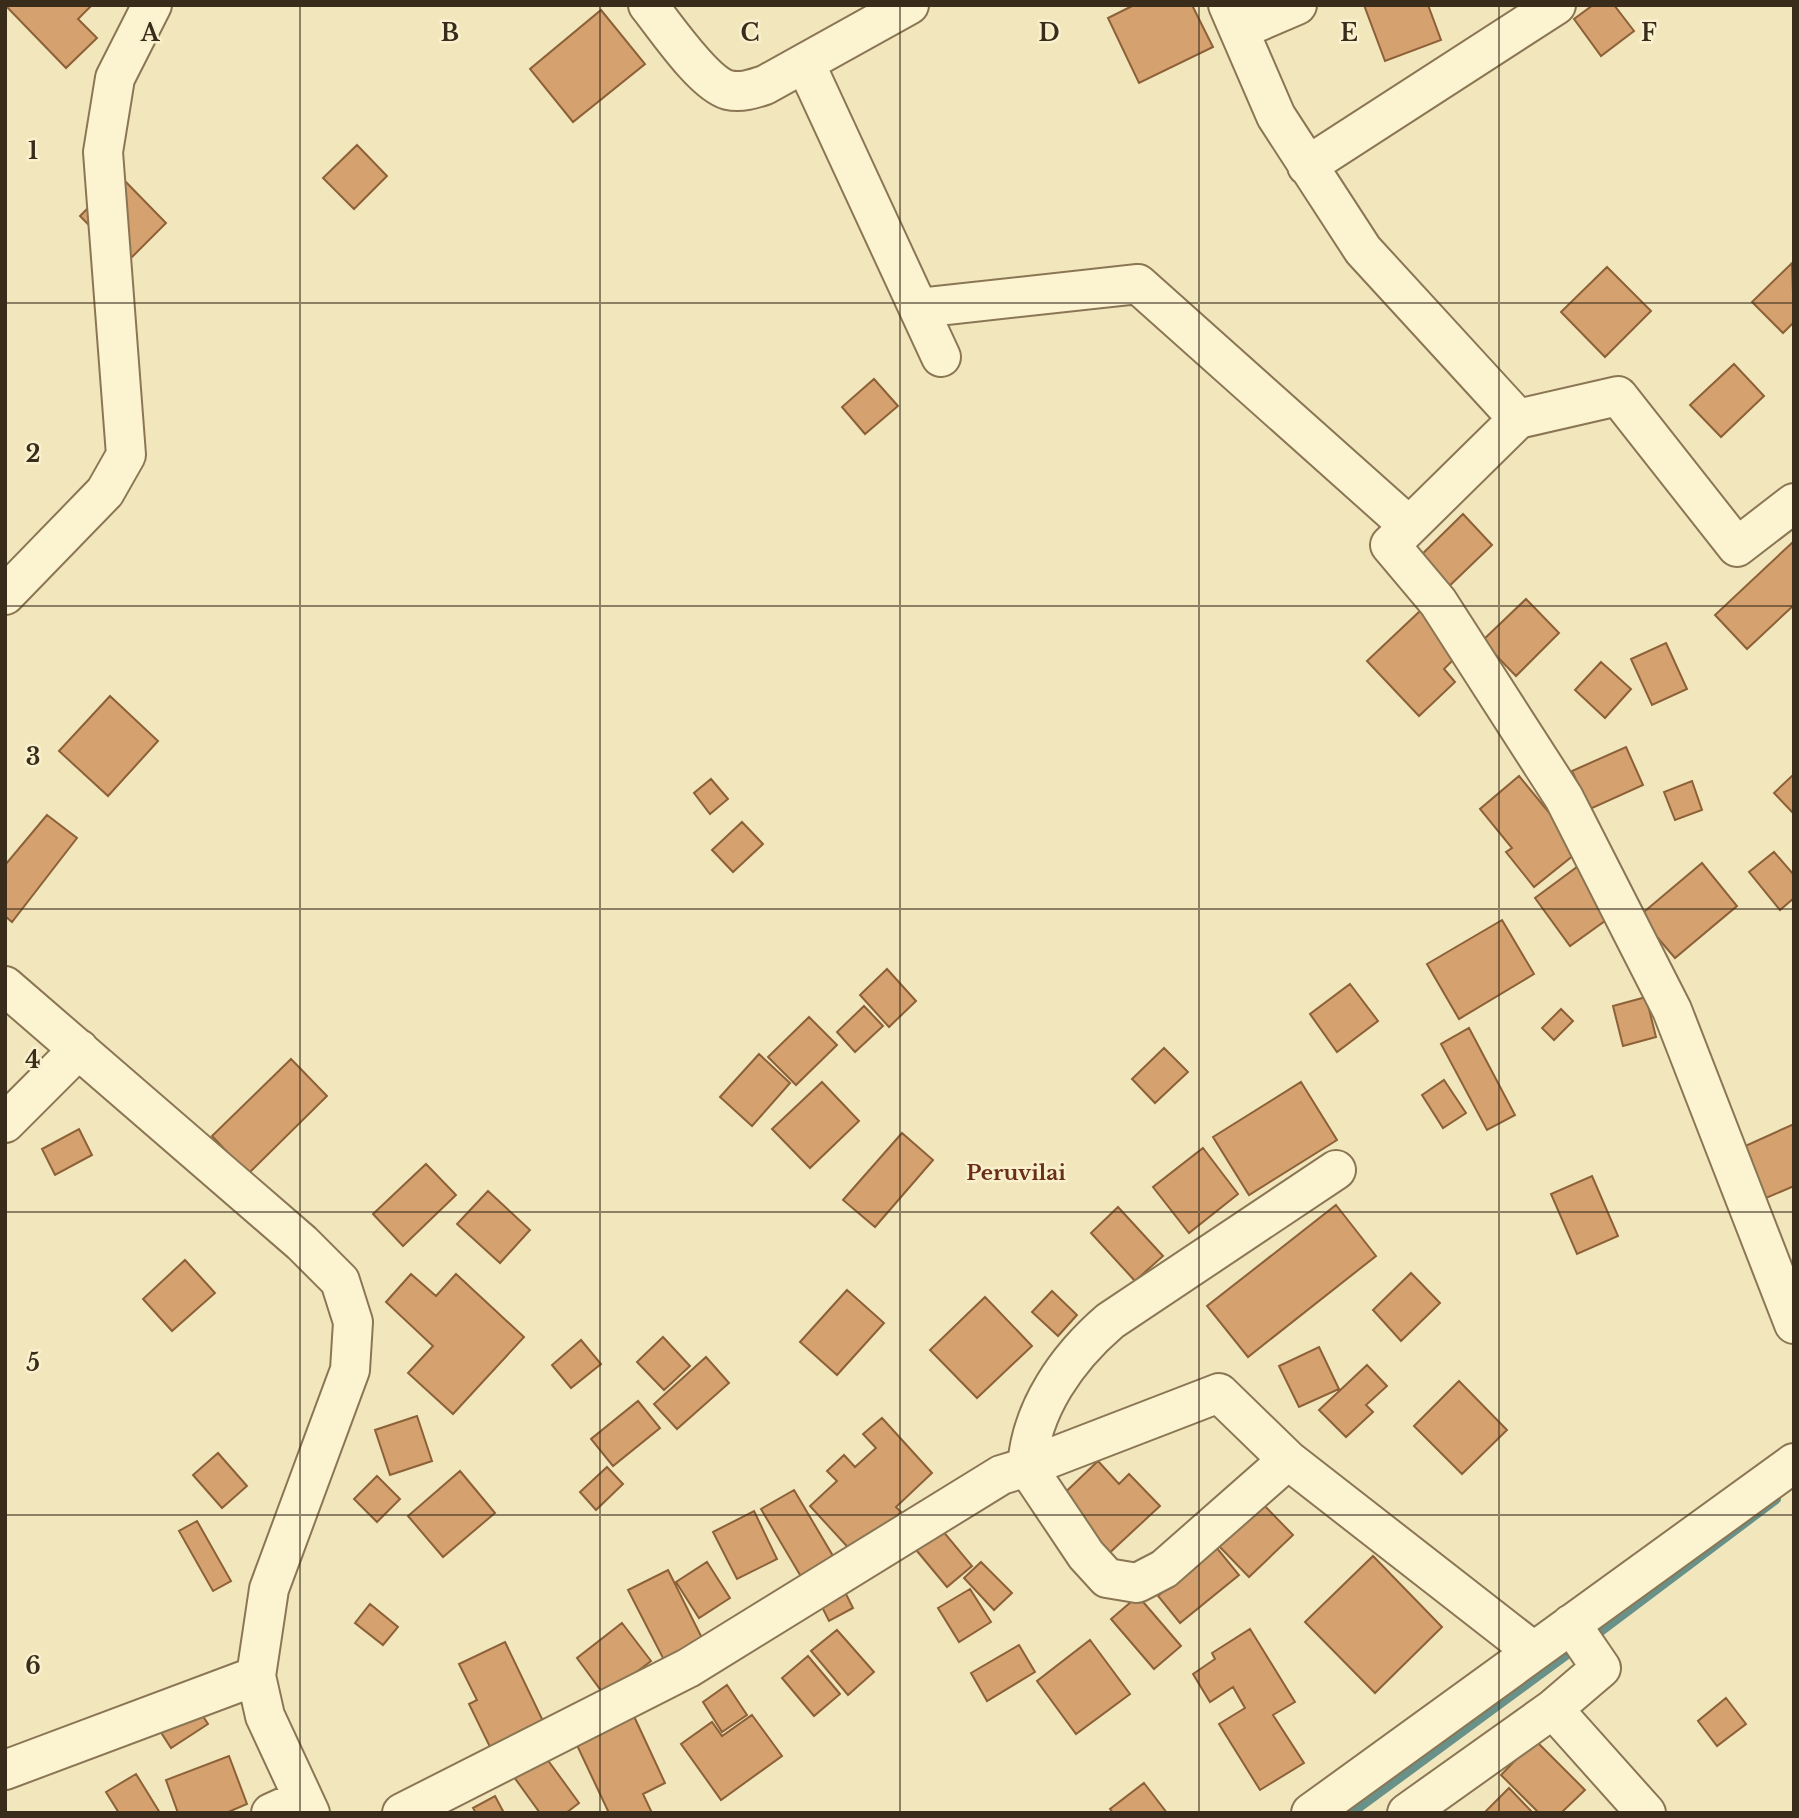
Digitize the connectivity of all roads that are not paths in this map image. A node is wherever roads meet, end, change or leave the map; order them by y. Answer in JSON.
{"nodes":[{"id":1,"x":152,"y":5,"type":"edge"},
{"id":2,"x":648,"y":5,"type":"edge"},
{"id":3,"x":909,"y":5,"type":"edge"},
{"id":4,"x":1297,"y":5,"type":"edge"},
{"id":5,"x":1556,"y":5,"type":"edge"},
{"id":6,"x":1234,"y":18,"type":"edge"},
{"id":7,"x":805,"y":63,"type":"junction"},
{"id":8,"x":1307,"y":166,"type":"junction"},
{"id":9,"x":919,"y":308,"type":"junction"},
{"id":10,"x":941,"y":357,"type":"dead end"},
{"id":11,"x":1518,"y":419,"type":"junction"},
{"id":12,"x":1794,"y":503,"type":"edge"},
{"id":13,"x":1409,"y":526,"type":"junction"},
{"id":14,"x":5,"y":595,"type":"edge"},
{"id":15,"x":5,"y":986,"type":"edge"},
{"id":16,"x":79,"y":1049,"type":"junction"},
{"id":17,"x":5,"y":1123,"type":"edge"},
{"id":18,"x":1336,"y":1170,"type":"dead end"},
{"id":19,"x":1794,"y":1324,"type":"edge"},
{"id":20,"x":1288,"y":1460,"type":"junction"},
{"id":21,"x":1794,"y":1463,"type":"edge"},
{"id":22,"x":1027,"y":1467,"type":"junction"},
{"id":23,"x":1571,"y":1624,"type":"junction"},
{"id":24,"x":1533,"y":1651,"type":"junction"},
{"id":25,"x":256,"y":1676,"type":"junction"},
{"id":26,"x":1553,"y":1709,"type":"junction"},
{"id":27,"x":5,"y":1770,"type":"edge"},
{"id":28,"x":294,"y":1808,"type":"edge"},
{"id":29,"x":401,"y":1813,"type":"edge"},
{"id":30,"x":1311,"y":1813,"type":"edge"},
{"id":31,"x":1407,"y":1813,"type":"edge"},
{"id":32,"x":1646,"y":1813,"type":"edge"}],
"edges":[{"from":1,"to":14,"type":"street"},
{"from":2,"to":7,"type":"street"},
{"from":3,"to":7,"type":"street"},
{"from":4,"to":6,"type":"street"},
{"from":5,"to":8,"type":"street"},
{"from":6,"to":8,"type":"street"},
{"from":7,"to":9,"type":"street"},
{"from":8,"to":11,"type":"street"},
{"from":9,"to":10,"type":"street"},
{"from":9,"to":13,"type":"street"},
{"from":11,"to":12,"type":"street"},
{"from":11,"to":13,"type":"street"},
{"from":13,"to":19,"type":"street"},
{"from":15,"to":16,"type":"street"},
{"from":16,"to":17,"type":"street"},
{"from":16,"to":25,"type":"street"},
{"from":18,"to":22,"type":"street"},
{"from":20,"to":22,"type":"street"},
{"from":20,"to":22,"type":"street"},
{"from":20,"to":24,"type":"street"},
{"from":21,"to":23,"type":"street"},
{"from":22,"to":29,"type":"street"},
{"from":23,"to":24,"type":"street"},
{"from":23,"to":26,"type":"street"},
{"from":24,"to":30,"type":"street"},
{"from":25,"to":27,"type":"street"},
{"from":25,"to":28,"type":"street"},
{"from":26,"to":31,"type":"street"},
{"from":26,"to":32,"type":"street"}]}
